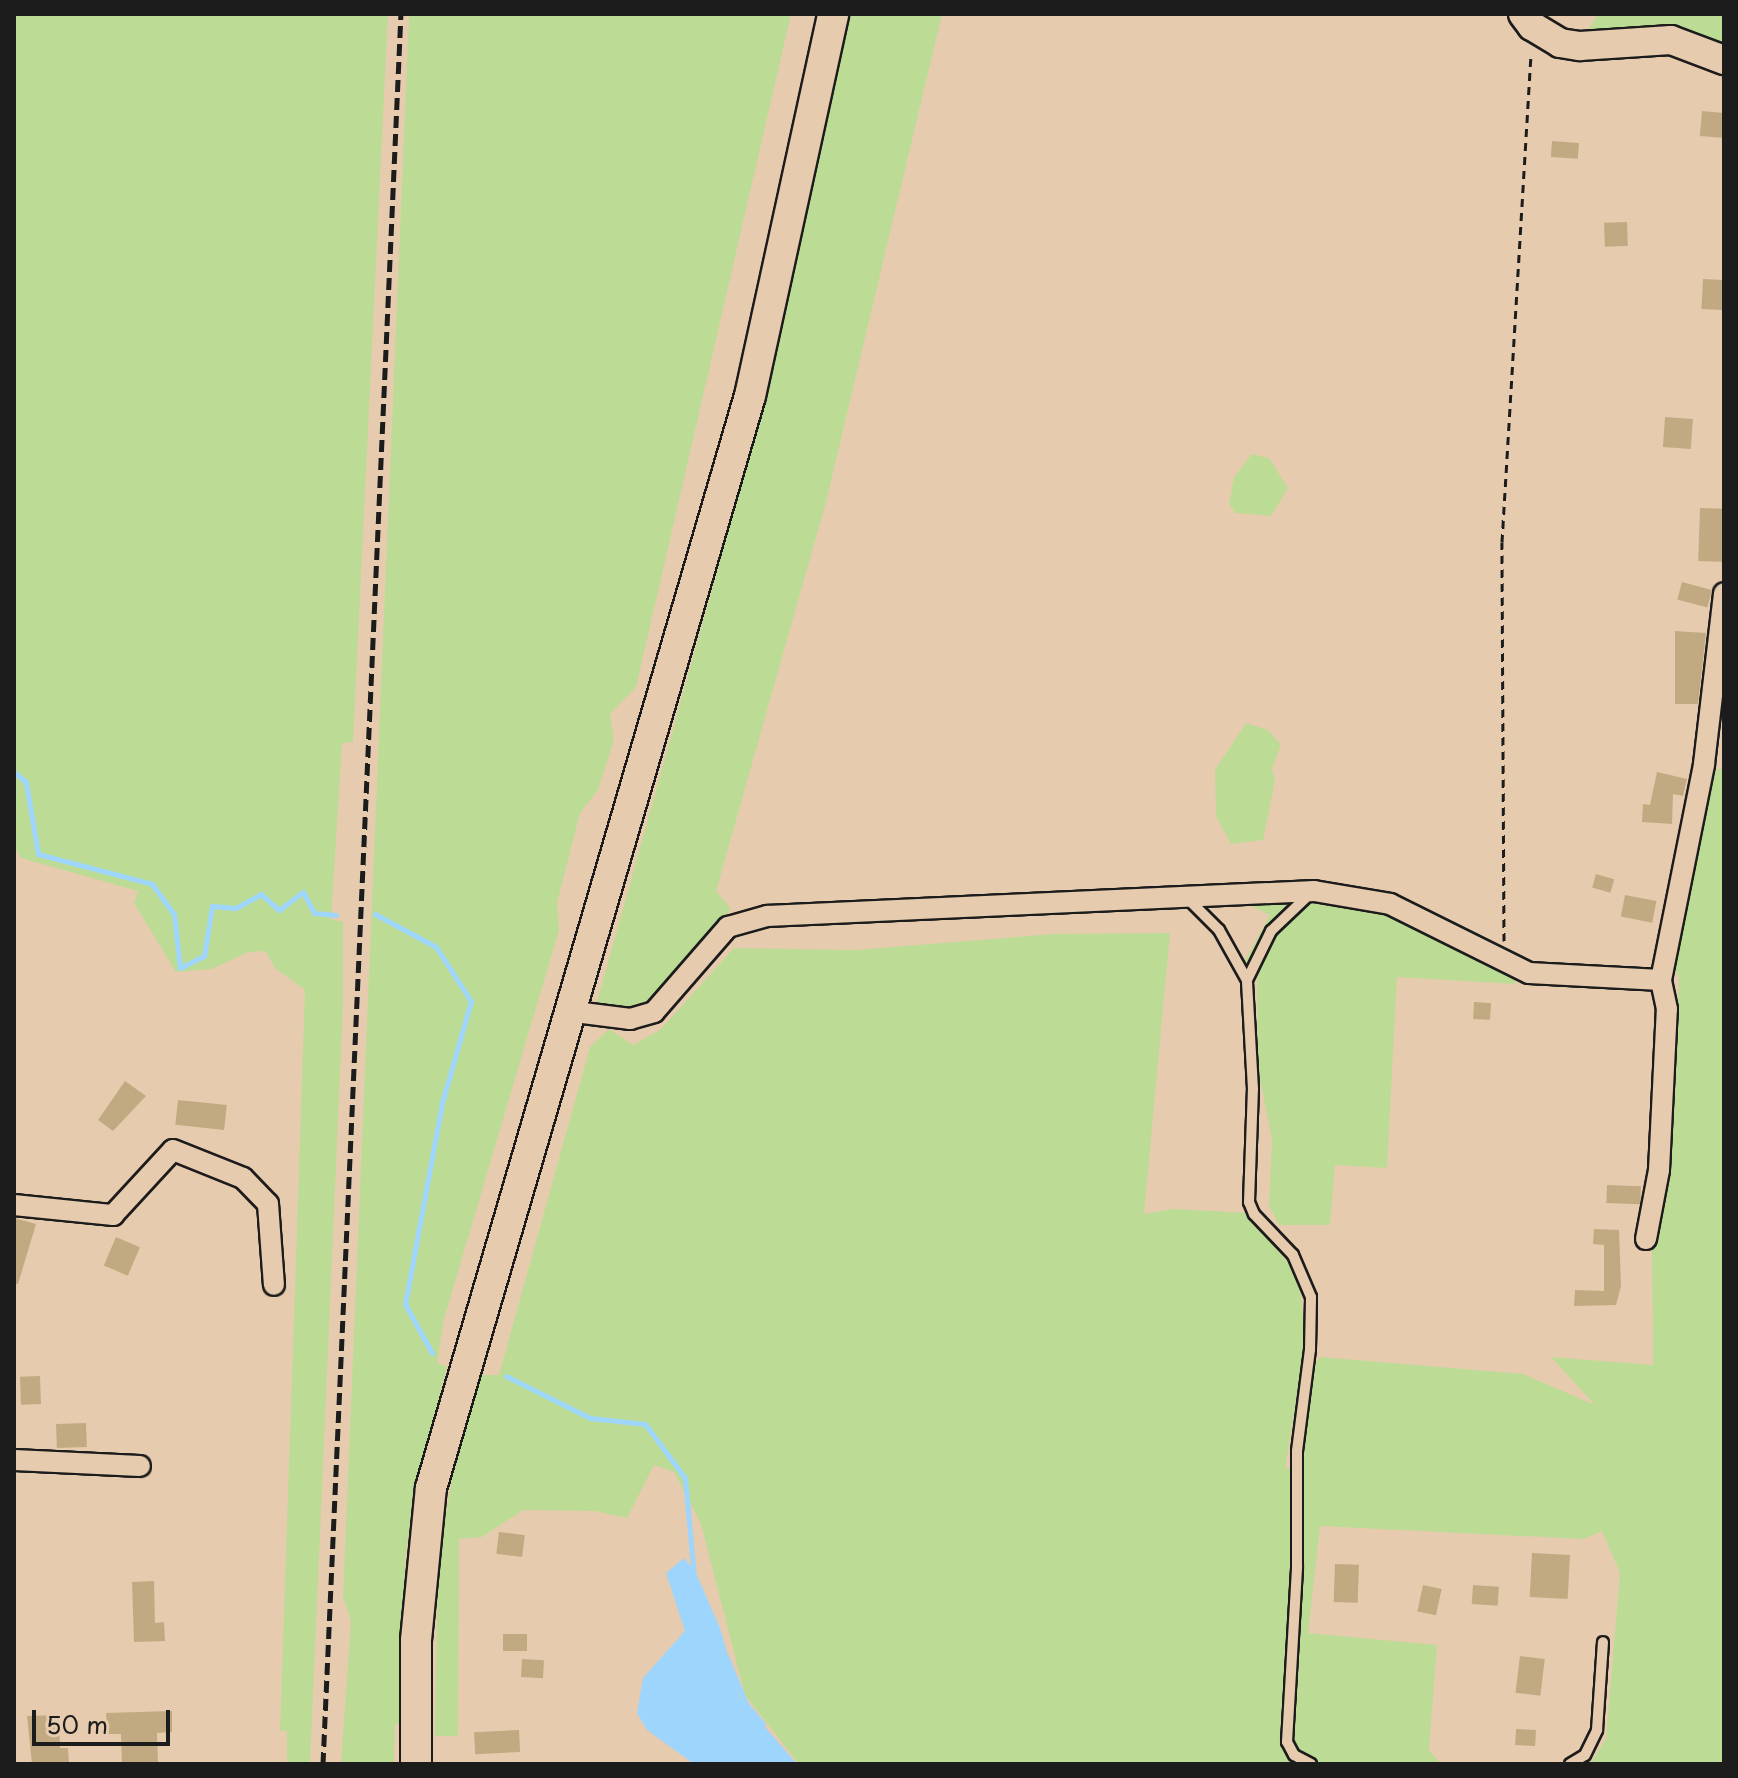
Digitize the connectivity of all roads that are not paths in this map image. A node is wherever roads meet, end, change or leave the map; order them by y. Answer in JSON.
{"nodes":[{"id":1,"x":833,"y":14,"type":"edge"},
{"id":2,"x":1528,"y":20,"type":"edge"},
{"id":3,"x":1724,"y":60,"type":"edge"},
{"id":4,"x":1724,"y":593,"type":"edge"},
{"id":5,"x":1314,"y":891,"type":"junction"},
{"id":6,"x":1185,"y":896,"type":"junction"},
{"id":7,"x":1247,"y":980,"type":"junction"},
{"id":8,"x":1661,"y":980,"type":"junction"},
{"id":9,"x":567,"y":1011,"type":"junction"},
{"id":10,"x":14,"y":1205,"type":"edge"},
{"id":11,"x":1646,"y":1239,"type":"dead end"},
{"id":12,"x":274,"y":1285,"type":"dead end"},
{"id":13,"x":14,"y":1460,"type":"edge"},
{"id":14,"x":140,"y":1466,"type":"dead end"},
{"id":15,"x":1603,"y":1642,"type":"dead end"},
{"id":16,"x":416,"y":1764,"type":"edge"},
{"id":17,"x":1311,"y":1764,"type":"edge"},
{"id":18,"x":1570,"y":1764,"type":"edge"}],
"edges":[{"from":1,"to":9,"type":"main road"},
{"from":2,"to":3,"type":"street"},
{"from":4,"to":8,"type":"street"},
{"from":5,"to":6,"type":"street"},
{"from":5,"to":7,"type":"lane"},
{"from":5,"to":8,"type":"street"},
{"from":6,"to":7,"type":"lane"},
{"from":6,"to":9,"type":"street"},
{"from":7,"to":17,"type":"lane"},
{"from":8,"to":11,"type":"street"},
{"from":9,"to":16,"type":"main road"},
{"from":10,"to":12,"type":"street"},
{"from":13,"to":14,"type":"street"},
{"from":15,"to":18,"type":"lane"}]}
